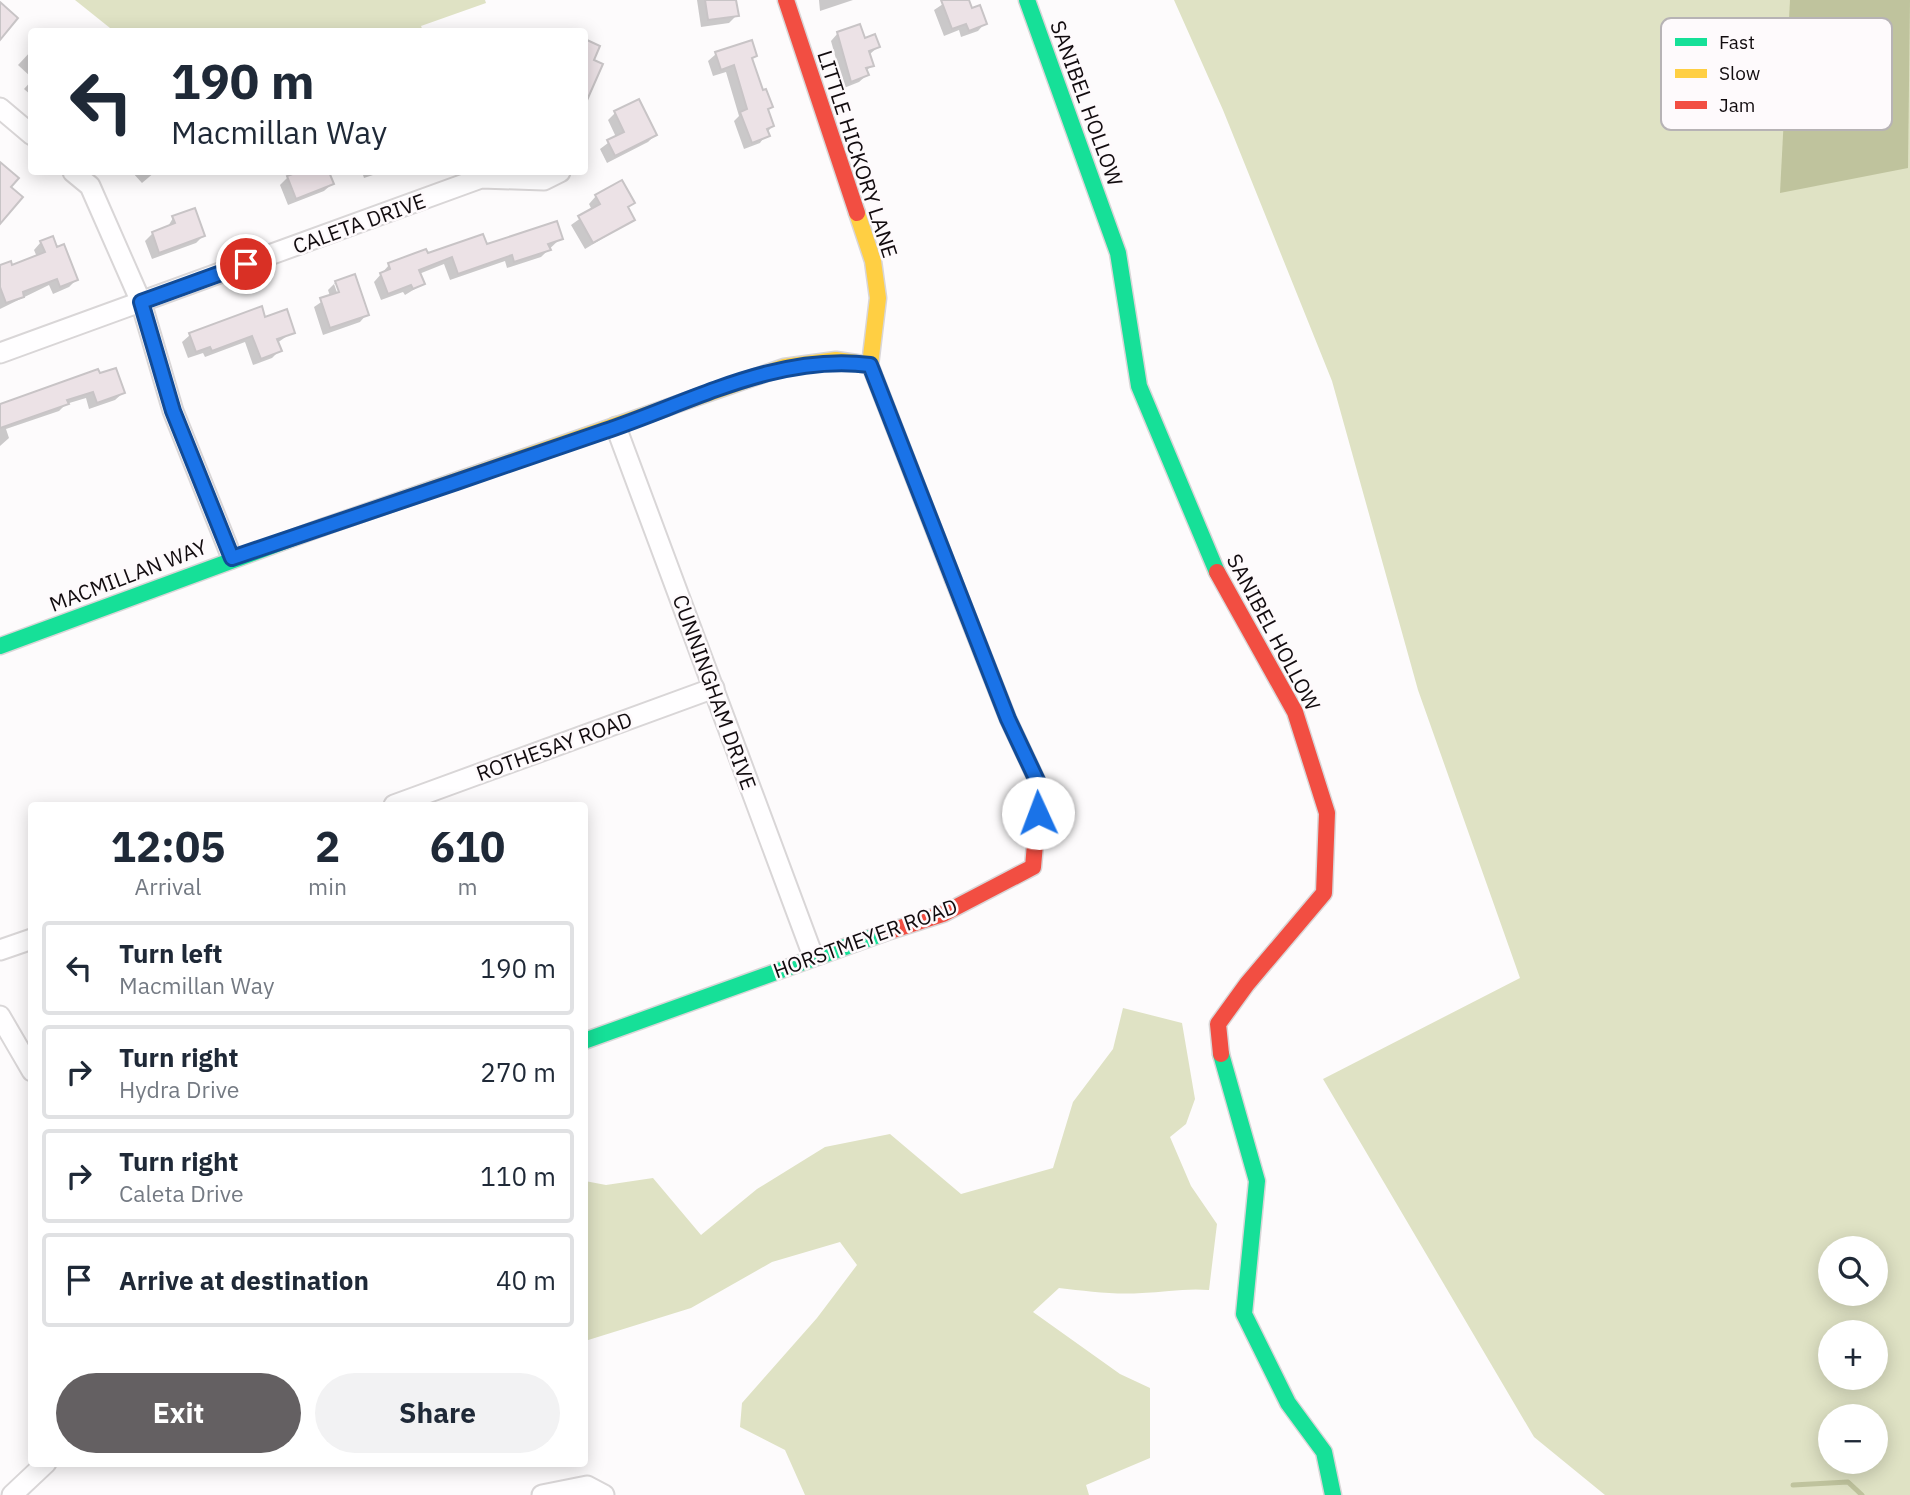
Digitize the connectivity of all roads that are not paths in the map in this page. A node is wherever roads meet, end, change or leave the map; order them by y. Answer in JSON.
{"nodes":[{"id":1,"x":786,"y":0,"type":"edge"},
{"id":2,"x":1027,"y":0,"type":"edge"},
{"id":3,"x":0,"y":108,"type":"edge"},
{"id":4,"x":28,"y":132,"type":"edge"},
{"id":5,"x":77,"y":175,"type":"edge"},
{"id":6,"x":483,"y":175,"type":"edge"},
{"id":7,"x":554,"y":175,"type":"edge"},
{"id":8,"x":141,"y":302,"type":"junction"},
{"id":9,"x":0,"y":353,"type":"edge"},
{"id":10,"x":870,"y":365,"type":"junction"},
{"id":11,"x":617,"y":427,"type":"junction"},
{"id":12,"x":232,"y":558,"type":"junction"},
{"id":13,"x":0,"y":646,"type":"edge"},
{"id":14,"x":714,"y":688,"type":"junction"},
{"id":15,"x":402,"y":802,"type":"edge"},
{"id":16,"x":28,"y":940,"type":"edge"},
{"id":17,"x":0,"y":950,"type":"edge"},
{"id":18,"x":813,"y":956,"type":"junction"},
{"id":19,"x":0,"y":1016,"type":"edge"},
{"id":20,"x":588,"y":1040,"type":"edge"},
{"id":21,"x":28,"y":1064,"type":"edge"},
{"id":22,"x":42,"y":1467,"type":"edge"},
{"id":23,"x":12,"y":1495,"type":"edge"},
{"id":24,"x":542,"y":1495,"type":"edge"},
{"id":25,"x":604,"y":1495,"type":"edge"},
{"id":26,"x":1333,"y":1495,"type":"edge"}],
"edges":[{"from":1,"to":10,"type":"street","name":"LITTLE HICKORY LANE"},
{"from":2,"to":26,"type":"street","name":"SANIBEL HOLLOW"},
{"from":3,"to":4,"type":"street"},
{"from":5,"to":8,"type":"street"},
{"from":6,"to":7,"type":"street","name":"CALETA DRIVE"},
{"from":6,"to":8,"type":"street","name":"CALETA DRIVE"},
{"from":8,"to":9,"type":"street","name":"CALETA DRIVE"},
{"from":8,"to":12,"type":"street"},
{"from":10,"to":11,"type":"street","name":"MACMILLAN WAY"},
{"from":10,"to":18,"type":"street","name":"HORSTMEYER ROAD"},
{"from":11,"to":12,"type":"street","name":"MACMILLAN WAY"},
{"from":11,"to":14,"type":"street","name":"CUNNINGHAM DRIVE"},
{"from":12,"to":13,"type":"street","name":"MACMILLAN WAY"},
{"from":14,"to":15,"type":"street","name":"ROTHESAY ROAD"},
{"from":14,"to":18,"type":"street","name":"CUNNINGHAM DRIVE"},
{"from":16,"to":17,"type":"street"},
{"from":18,"to":20,"type":"street","name":"HORSTMEYER ROAD"},
{"from":19,"to":21,"type":"street"},
{"from":22,"to":23,"type":"street"},
{"from":24,"to":25,"type":"street"}]}
